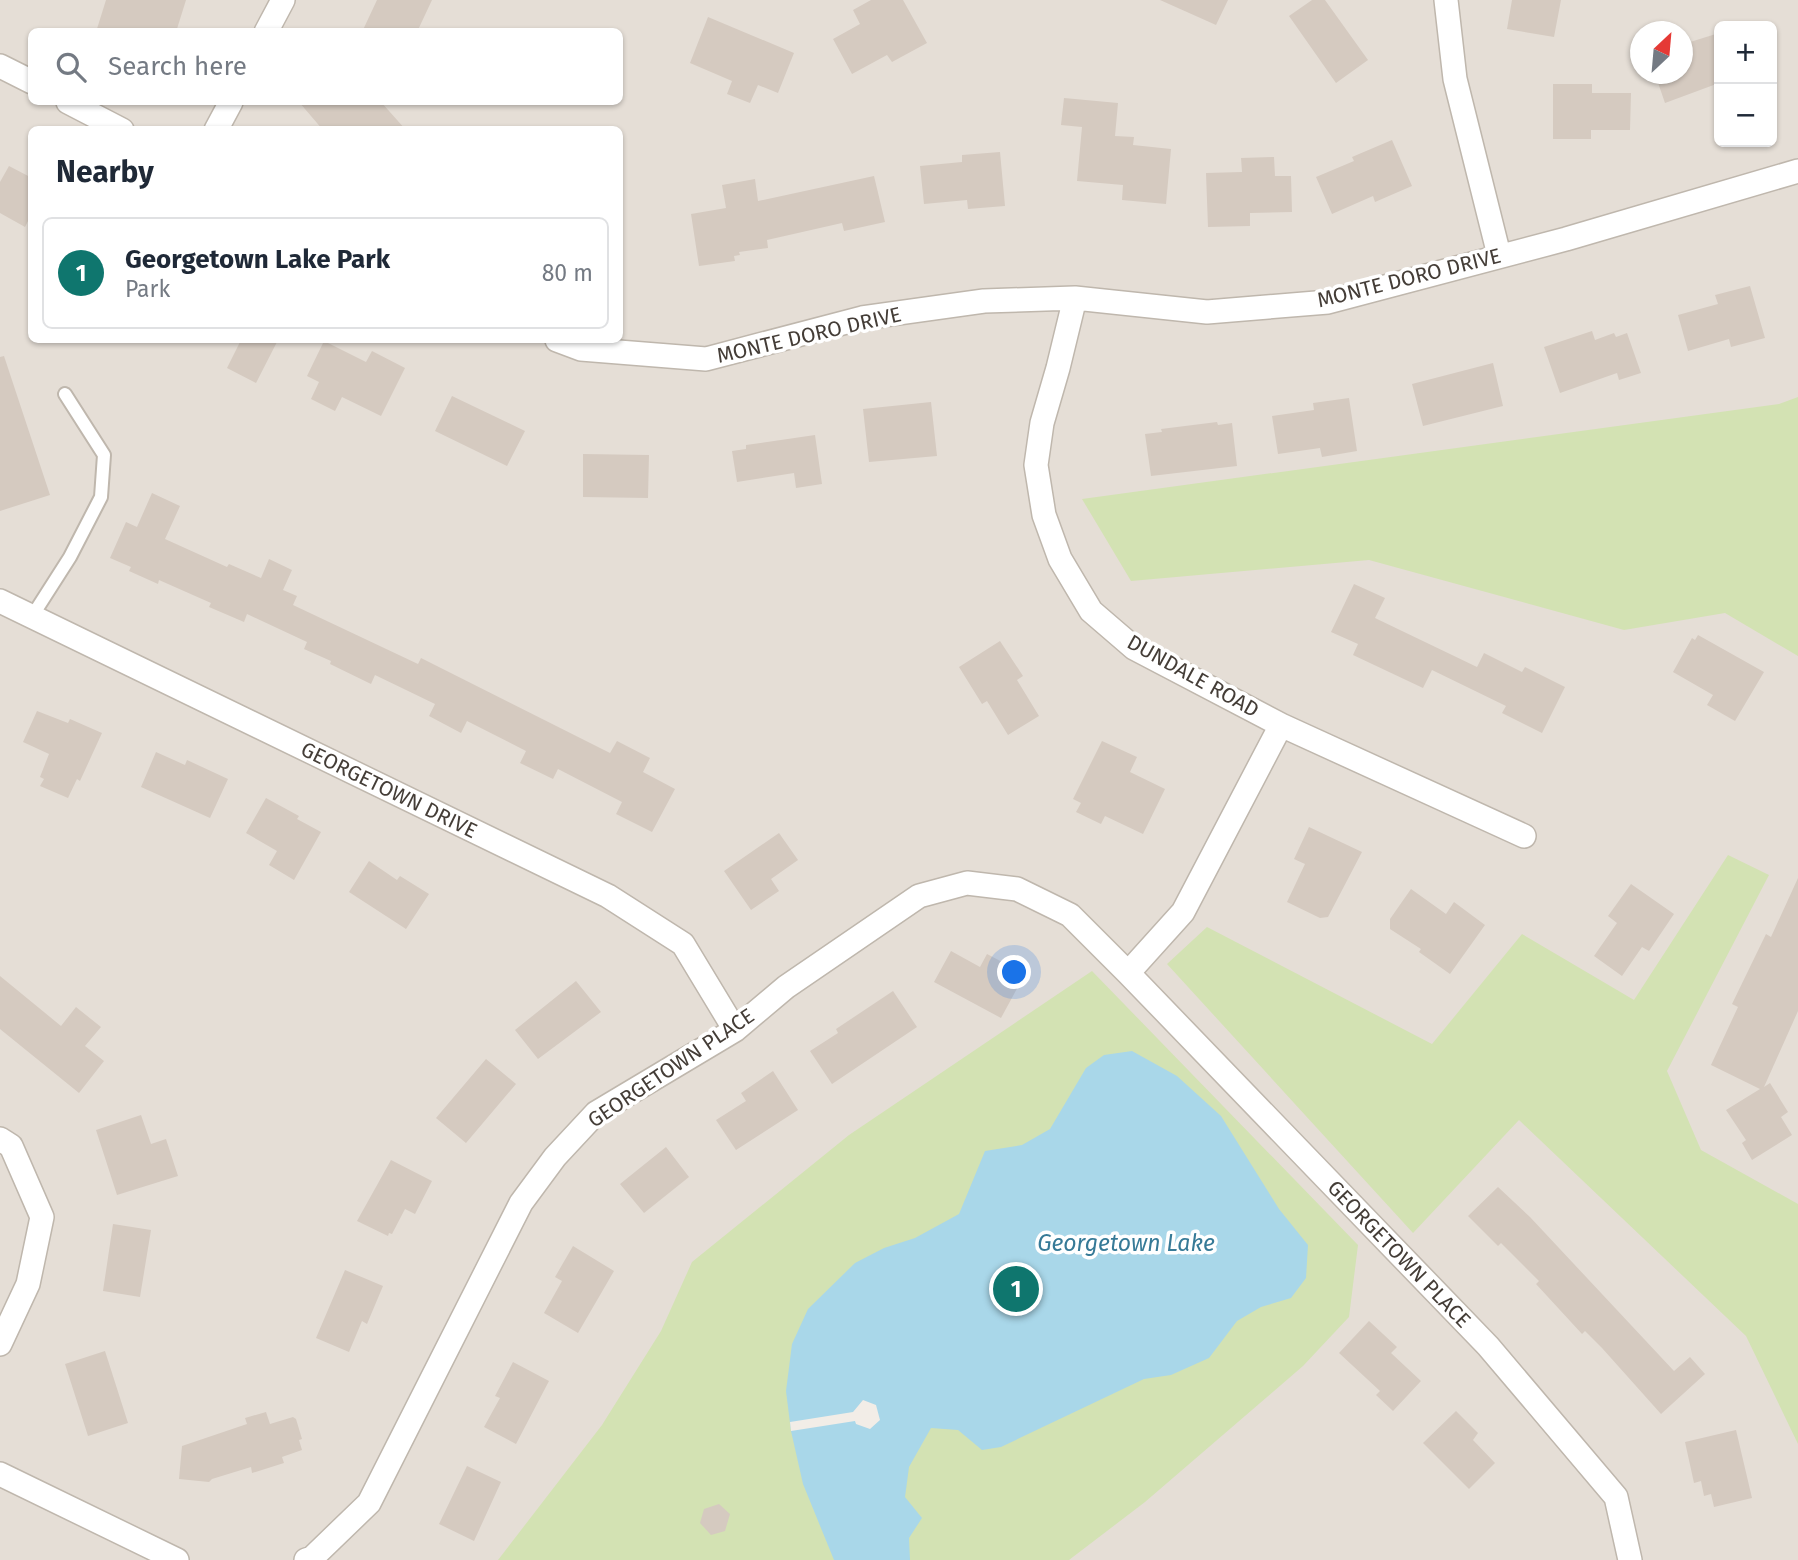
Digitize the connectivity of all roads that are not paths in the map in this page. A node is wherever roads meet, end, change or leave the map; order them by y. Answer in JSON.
{"nodes":[{"id":1,"x":283,"y":0,"type":"edge"},
{"id":2,"x":1446,"y":0,"type":"edge"},
{"id":3,"x":269,"y":28,"type":"edge"},
{"id":4,"x":0,"y":66,"type":"edge"},
{"id":5,"x":28,"y":80,"type":"edge"},
{"id":6,"x":74,"y":105,"type":"edge"},
{"id":7,"x":229,"y":105,"type":"edge"},
{"id":8,"x":114,"y":126,"type":"edge"},
{"id":9,"x":218,"y":126,"type":"edge"},
{"id":10,"x":1798,"y":171,"type":"edge"},
{"id":11,"x":1500,"y":255,"type":"junction"},
{"id":12,"x":1075,"y":298,"type":"junction"},
{"id":13,"x":565,"y":343,"type":"edge"},
{"id":14,"x":65,"y":394,"type":"dead end"},
{"id":15,"x":0,"y":601,"type":"edge"},
{"id":16,"x":32,"y":618,"type":"junction"},
{"id":17,"x":1281,"y":724,"type":"junction"},
{"id":18,"x":1524,"y":836,"type":"dead end"},
{"id":19,"x":1128,"y":973,"type":"junction"},
{"id":20,"x":735,"y":1030,"type":"junction"},
{"id":21,"x":0,"y":1139,"type":"edge"},
{"id":22,"x":0,"y":1344,"type":"edge"},
{"id":23,"x":0,"y":1474,"type":"edge"},
{"id":24,"x":177,"y":1560,"type":"edge"},
{"id":25,"x":306,"y":1560,"type":"edge"},
{"id":26,"x":1630,"y":1560,"type":"edge"}],
"edges":[{"from":1,"to":3,"type":"street"},
{"from":2,"to":11,"type":"street"},
{"from":4,"to":5,"type":"street"},
{"from":6,"to":8,"type":"street"},
{"from":7,"to":9,"type":"street"},
{"from":10,"to":11,"type":"street","name":"MONTE DORO DRIVE"},
{"from":11,"to":12,"type":"street","name":"MONTE DORO DRIVE"},
{"from":12,"to":13,"type":"street","name":"MONTE DORO DRIVE"},
{"from":12,"to":17,"type":"street","name":"DUNDALE ROAD"},
{"from":14,"to":16,"type":"lane"},
{"from":15,"to":16,"type":"street","name":"GEORGETOWN DRIVE"},
{"from":16,"to":20,"type":"street","name":"GEORGETOWN DRIVE"},
{"from":17,"to":18,"type":"street","name":"DUNDALE ROAD"},
{"from":17,"to":19,"type":"street"},
{"from":19,"to":20,"type":"street","name":"GEORGETOWN PLACE"},
{"from":19,"to":26,"type":"street","name":"GEORGETOWN PLACE"},
{"from":20,"to":25,"type":"street","name":"GEORGETOWN PLACE"},
{"from":21,"to":22,"type":"street"},
{"from":23,"to":24,"type":"street"}]}
